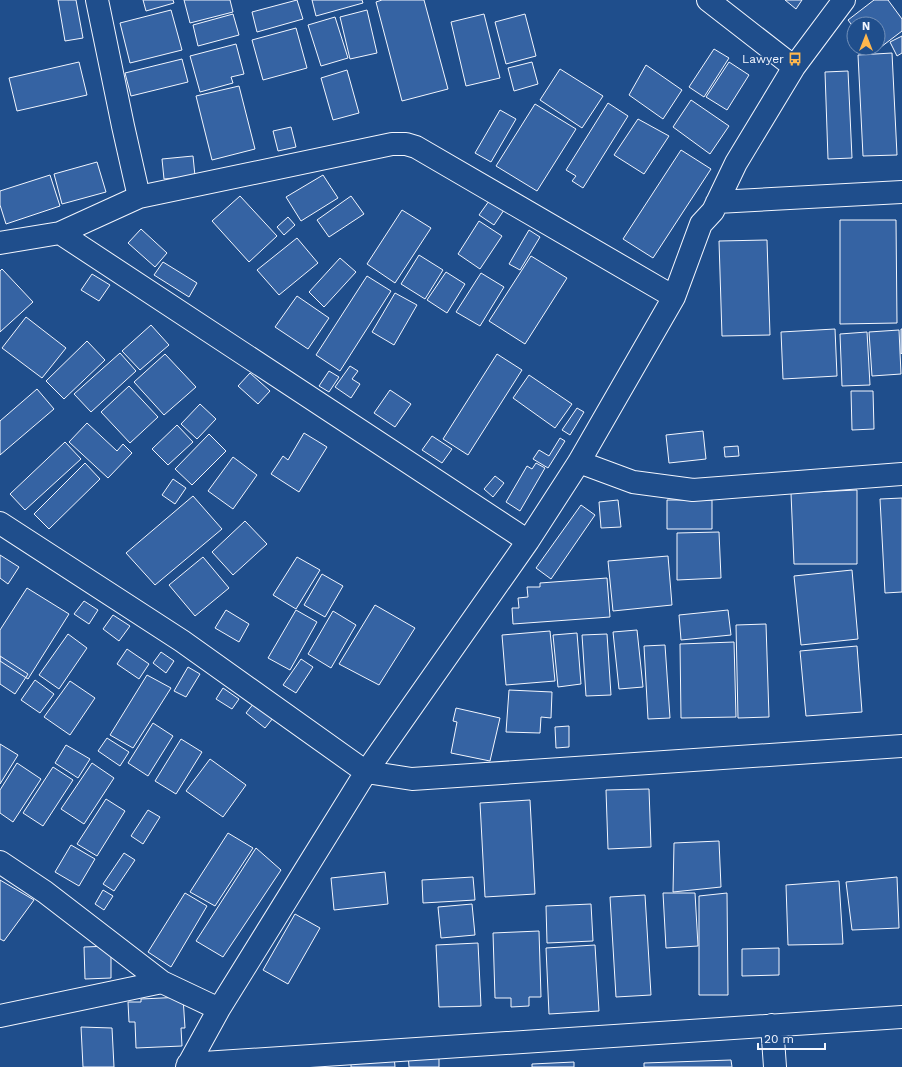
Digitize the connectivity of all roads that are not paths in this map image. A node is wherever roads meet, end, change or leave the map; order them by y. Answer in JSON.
{"nodes":[{"id":1,"x":97,"y":0,"type":"edge"},
{"id":2,"x":708,"y":0,"type":"edge"},
{"id":3,"x":844,"y":0,"type":"edge"},
{"id":4,"x":794,"y":67,"type":"junction"},
{"id":5,"x":902,"y":192,"type":"edge"},
{"id":6,"x":139,"y":197,"type":"junction"},
{"id":7,"x":717,"y":202,"type":"junction"},
{"id":8,"x":60,"y":233,"type":"junction"},
{"id":9,"x":0,"y":243,"type":"edge"},
{"id":10,"x":674,"y":296,"type":"junction"},
{"id":11,"x":579,"y":462,"type":"junction"},
{"id":12,"x":902,"y":474,"type":"edge"},
{"id":13,"x":0,"y":523,"type":"edge"},
{"id":14,"x":528,"y":541,"type":"junction"},
{"id":15,"x":902,"y":746,"type":"edge"},
{"id":16,"x":366,"y":772,"type":"junction"},
{"id":17,"x":0,"y":862,"type":"edge"},
{"id":18,"x":162,"y":982,"type":"junction"},
{"id":19,"x":219,"y":1009,"type":"junction"},
{"id":20,"x":0,"y":1016,"type":"edge"},
{"id":21,"x":902,"y":1017,"type":"edge"},
{"id":22,"x":772,"y":1025,"type":"junction"},
{"id":23,"x":188,"y":1066,"type":"edge"},
{"id":24,"x":775,"y":1067,"type":"edge"}],
"edges":[{"from":1,"to":6,"type":"street"},
{"from":2,"to":4,"type":"street"},
{"from":3,"to":4,"type":"street"},
{"from":4,"to":7,"type":"street"},
{"from":5,"to":7,"type":"street"},
{"from":6,"to":8,"type":"street"},
{"from":6,"to":10,"type":"street"},
{"from":7,"to":10,"type":"street"},
{"from":8,"to":9,"type":"street"},
{"from":8,"to":14,"type":"street"},
{"from":10,"to":11,"type":"street"},
{"from":11,"to":12,"type":"street"},
{"from":11,"to":14,"type":"street"},
{"from":13,"to":16,"type":"street"},
{"from":14,"to":16,"type":"street"},
{"from":15,"to":16,"type":"street"},
{"from":16,"to":19,"type":"street"},
{"from":17,"to":18,"type":"street"},
{"from":18,"to":19,"type":"street"},
{"from":18,"to":20,"type":"street"},
{"from":19,"to":23,"type":"street"},
{"from":21,"to":22,"type":"street"},
{"from":22,"to":23,"type":"street"},
{"from":22,"to":24,"type":"street"}]}
